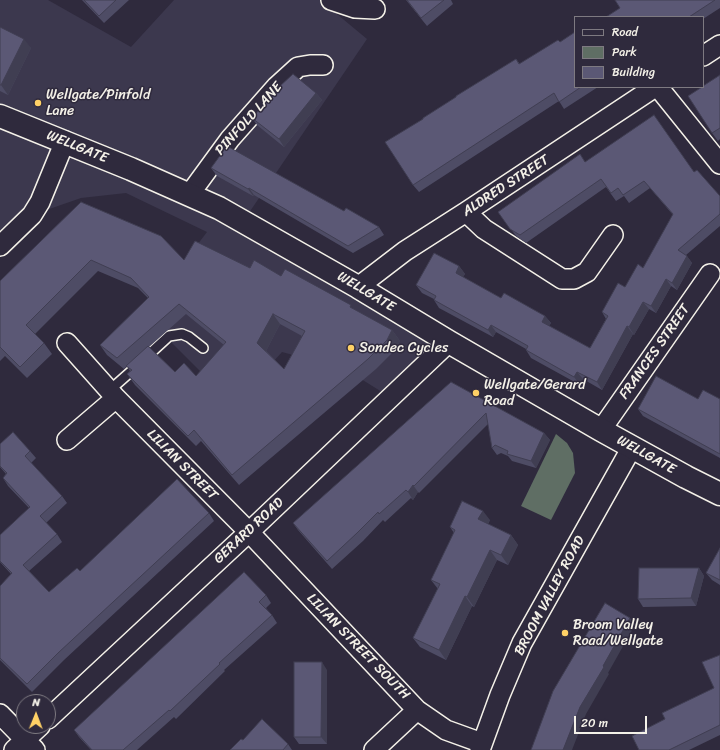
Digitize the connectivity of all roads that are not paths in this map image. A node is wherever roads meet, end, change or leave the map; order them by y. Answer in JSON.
{"nodes":[{"id":1,"x":331,"y":0,"type":"edge"},
{"id":2,"x":375,"y":8,"type":"dead end"},
{"id":3,"x":720,"y":45,"type":"edge"},
{"id":4,"x":704,"y":55,"type":"edge"},
{"id":5,"x":323,"y":65,"type":"dead end"},
{"id":6,"x":655,"y":88,"type":"edge"},
{"id":7,"x":658,"y":88,"type":"edge"},
{"id":8,"x":0,"y":116,"type":"edge"},
{"id":9,"x":65,"y":142,"type":"junction"},
{"id":10,"x":720,"y":164,"type":"edge"},
{"id":11,"x":189,"y":194,"type":"junction"},
{"id":12,"x":466,"y":212,"type":"junction"},
{"id":13,"x":614,"y":235,"type":"dead end"},
{"id":14,"x":0,"y":246,"type":"edge"},
{"id":15,"x":710,"y":274,"type":"dead end"},
{"id":16,"x":358,"y":287,"type":"junction"},
{"id":17,"x":449,"y":342,"type":"junction"},
{"id":18,"x":67,"y":343,"type":"dead end"},
{"id":19,"x":203,"y":348,"type":"dead end"},
{"id":20,"x":113,"y":394,"type":"junction"},
{"id":21,"x":601,"y":430,"type":"junction"},
{"id":22,"x":67,"y":440,"type":"dead end"},
{"id":23,"x":632,"y":447,"type":"junction"},
{"id":24,"x":720,"y":494,"type":"edge"},
{"id":25,"x":249,"y":532,"type":"junction"},
{"id":26,"x":417,"y":710,"type":"junction"},
{"id":27,"x":56,"y":712,"type":"edge"},
{"id":28,"x":0,"y":714,"type":"edge"},
{"id":29,"x":34,"y":734,"type":"edge"},
{"id":30,"x":25,"y":747,"type":"edge"},
{"id":31,"x":481,"y":747,"type":"edge"},
{"id":32,"x":374,"y":750,"type":"edge"}],
"edges":[{"from":1,"to":2,"type":"street"},
{"from":3,"to":4,"type":"street"},
{"from":5,"to":11,"type":"street","name":"PINFOLD LANE"},
{"from":6,"to":12,"type":"street","name":"ALDRED STREET"},
{"from":7,"to":10,"type":"street"},
{"from":8,"to":9,"type":"main road","name":"WELLGATE"},
{"from":9,"to":11,"type":"main road","name":"WELLGATE"},
{"from":9,"to":14,"type":"street"},
{"from":11,"to":16,"type":"main road","name":"WELLGATE"},
{"from":12,"to":13,"type":"street"},
{"from":12,"to":16,"type":"street","name":"ALDRED STREET"},
{"from":15,"to":21,"type":"street","name":"FRANCES STREET"},
{"from":16,"to":17,"type":"main road","name":"WELLGATE"},
{"from":17,"to":21,"type":"main road","name":"WELLGATE"},
{"from":17,"to":25,"type":"street","name":"GERARD ROAD"},
{"from":18,"to":20,"type":"street","name":"LILIAN STREET"},
{"from":19,"to":20,"type":"lane"},
{"from":20,"to":22,"type":"street"},
{"from":20,"to":25,"type":"street","name":"LILIAN STREET"},
{"from":21,"to":23,"type":"main road","name":"WELLGATE"},
{"from":23,"to":24,"type":"main road","name":"WELLGATE"},
{"from":23,"to":31,"type":"street","name":"BROOM VALLEY ROAD"},
{"from":25,"to":26,"type":"street","name":"LILIAN STREET SOUTH"},
{"from":25,"to":27,"type":"street","name":"GERARD ROAD"},
{"from":26,"to":31,"type":"street","name":"LILIAN STREET SOUTH"},
{"from":26,"to":32,"type":"street"},
{"from":28,"to":30,"type":"street"},
{"from":29,"to":30,"type":"street"}]}
